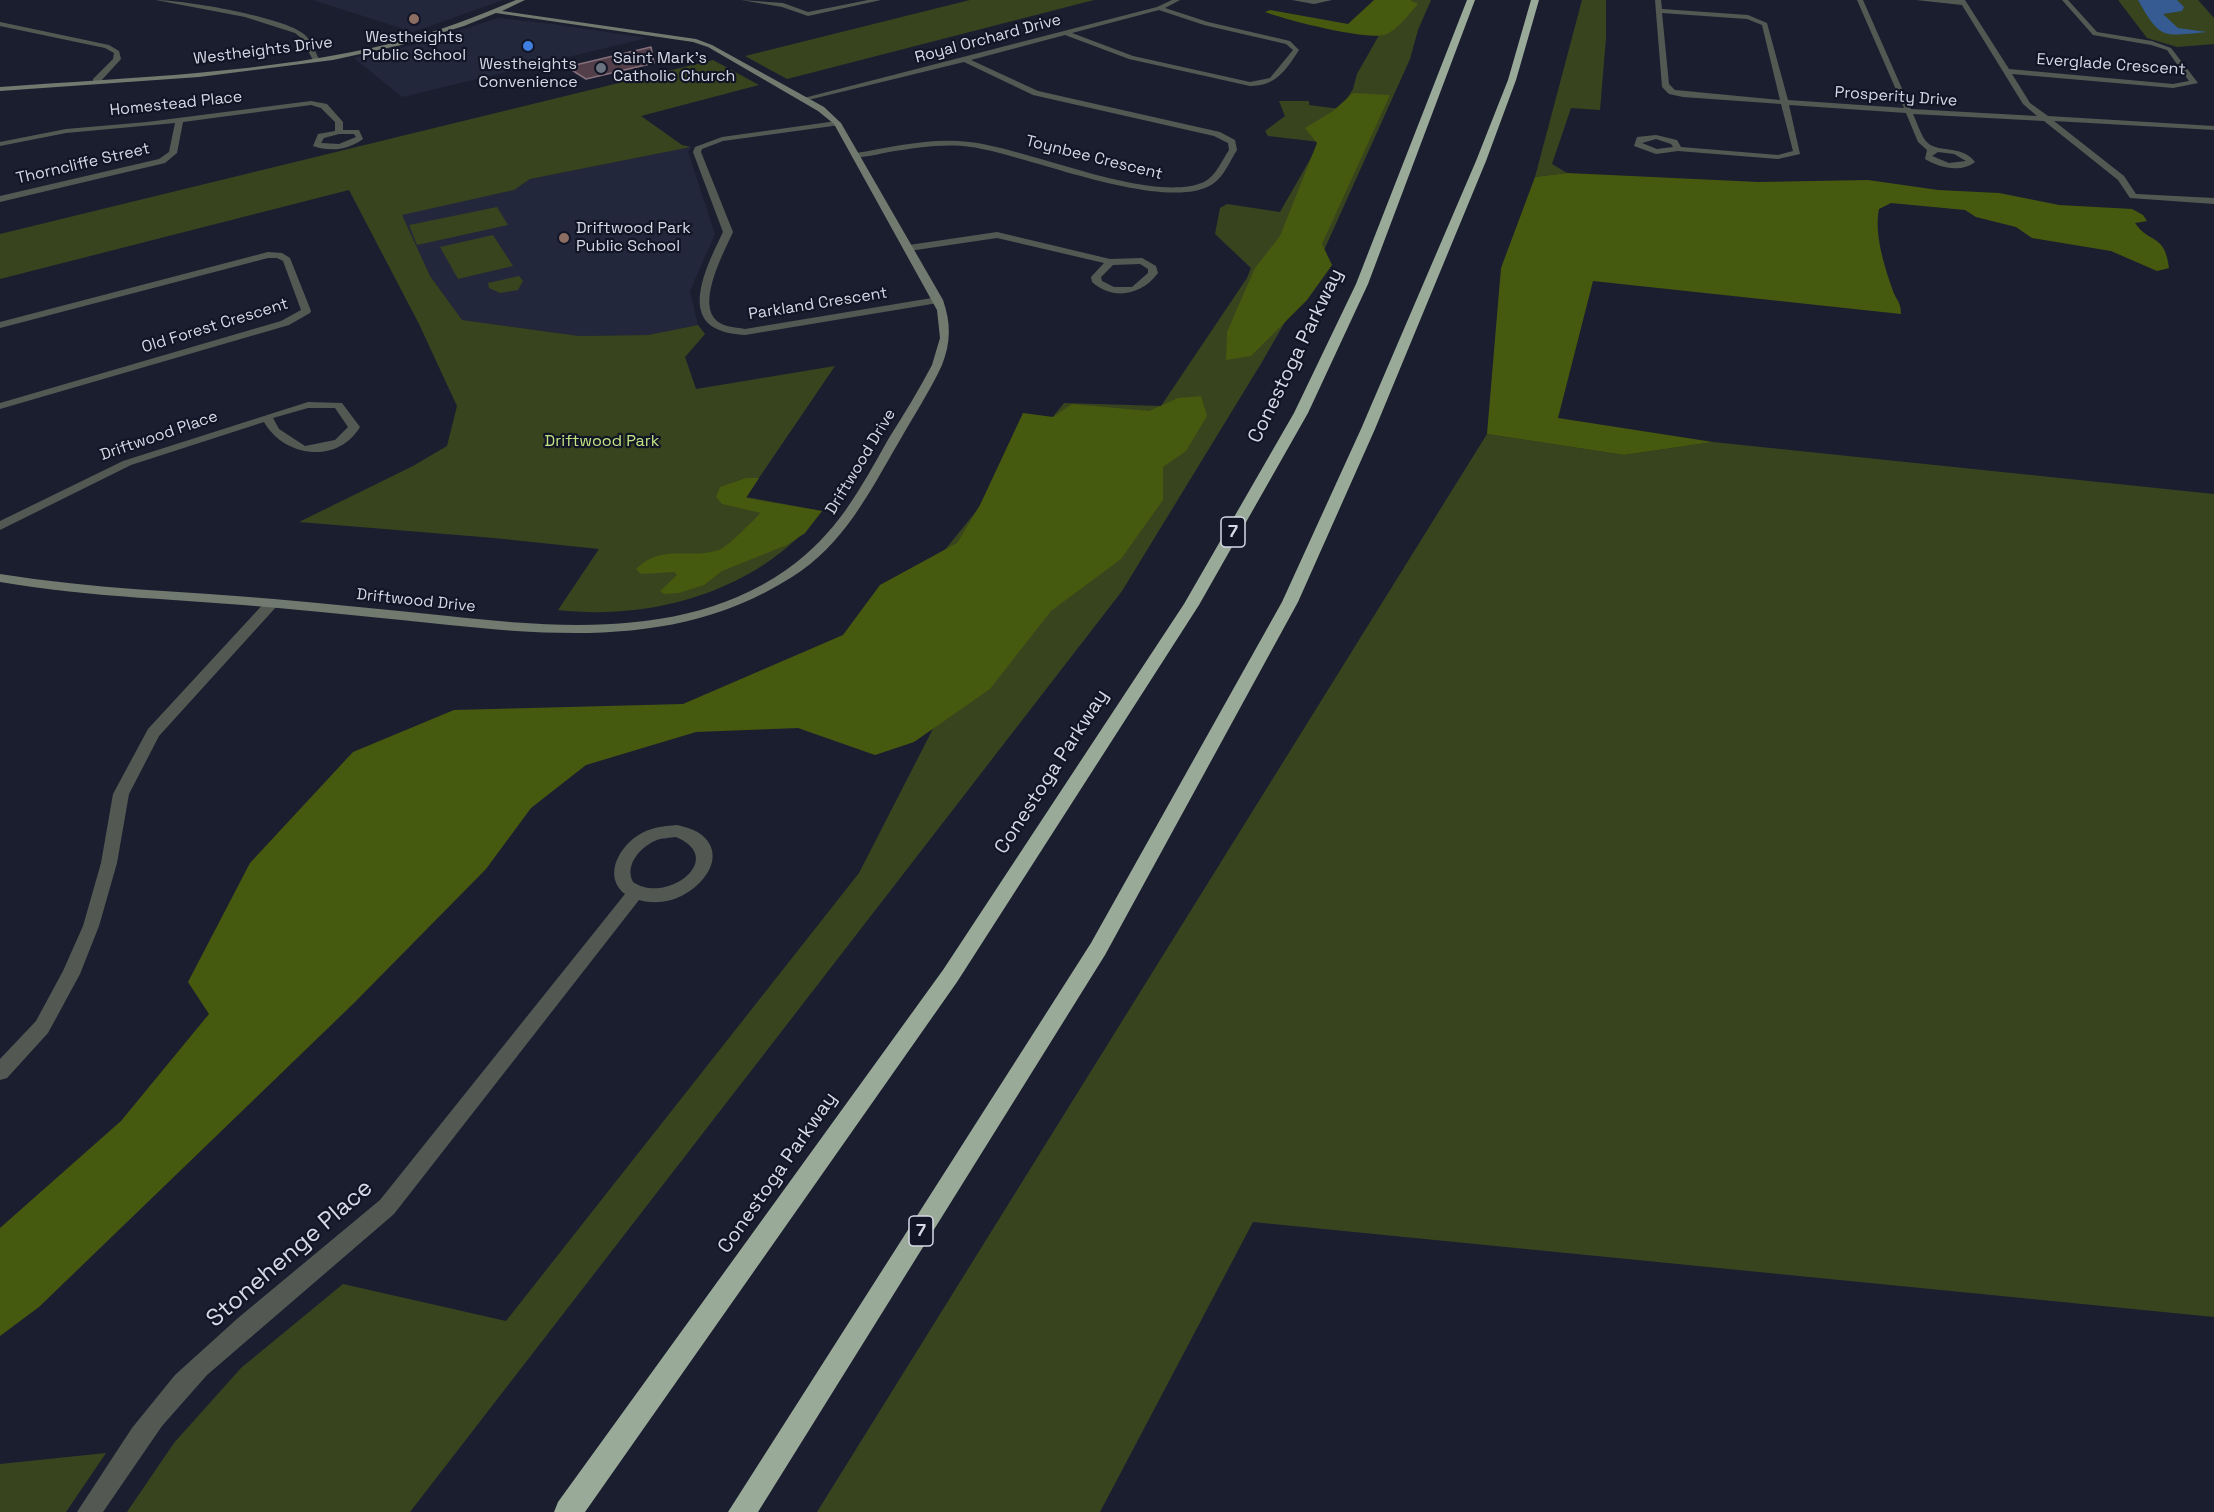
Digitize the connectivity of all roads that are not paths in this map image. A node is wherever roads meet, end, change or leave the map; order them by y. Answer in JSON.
{"nodes":[{"id":1,"x":159,"y":0,"type":"edge"},
{"id":2,"x":522,"y":0,"type":"edge"},
{"id":3,"x":744,"y":0,"type":"edge"},
{"id":4,"x":878,"y":0,"type":"edge"},
{"id":5,"x":1177,"y":0,"type":"edge"},
{"id":6,"x":1295,"y":0,"type":"edge"},
{"id":7,"x":1329,"y":0,"type":"edge"},
{"id":8,"x":1471,"y":0,"type":"edge"},
{"id":9,"x":1535,"y":0,"type":"edge"},
{"id":10,"x":1658,"y":0,"type":"edge"},
{"id":11,"x":1860,"y":0,"type":"edge"},
{"id":12,"x":1918,"y":0,"type":"edge"},
{"id":13,"x":2066,"y":0,"type":"edge"},
{"id":14,"x":1962,"y":2,"type":"edge"},
{"id":15,"x":1159,"y":8,"type":"junction"},
{"id":16,"x":1659,"y":11,"type":"junction"},
{"id":17,"x":498,"y":12,"type":"junction"},
{"id":18,"x":0,"y":24,"type":"edge"},
{"id":19,"x":13,"y":28,"type":"junction"},
{"id":20,"x":0,"y":32,"type":"edge"},
{"id":21,"x":1065,"y":33,"type":"junction"},
{"id":22,"x":315,"y":59,"type":"junction"},
{"id":23,"x":964,"y":60,"type":"junction"},
{"id":24,"x":2007,"y":71,"type":"junction"},
{"id":25,"x":96,"y":81,"type":"junction"},
{"id":26,"x":0,"y":88,"type":"edge"},
{"id":27,"x":804,"y":99,"type":"junction"},
{"id":28,"x":1785,"y":103,"type":"junction"},
{"id":29,"x":1907,"y":111,"type":"junction"},
{"id":30,"x":2045,"y":118,"type":"junction"},
{"id":31,"x":179,"y":120,"type":"junction"},
{"id":32,"x":837,"y":123,"type":"junction"},
{"id":33,"x":2214,"y":128,"type":"edge"},
{"id":34,"x":339,"y":132,"type":"junction"},
{"id":35,"x":0,"y":144,"type":"edge"},
{"id":36,"x":1678,"y":149,"type":"dead end"},
{"id":37,"x":1933,"y":151,"type":"dead end"},
{"id":38,"x":856,"y":155,"type":"junction"},
{"id":39,"x":0,"y":199,"type":"edge"},
{"id":40,"x":2214,"y":201,"type":"edge"},
{"id":41,"x":909,"y":248,"type":"junction"},
{"id":42,"x":1110,"y":262,"type":"junction"},
{"id":43,"x":938,"y":300,"type":"junction"},
{"id":44,"x":0,"y":325,"type":"edge"},
{"id":45,"x":0,"y":406,"type":"edge"},
{"id":46,"x":267,"y":417,"type":"junction"},
{"id":47,"x":0,"y":526,"type":"edge"},
{"id":48,"x":0,"y":578,"type":"edge"},
{"id":49,"x":272,"y":603,"type":"junction"},
{"id":50,"x":636,"y":892,"type":"junction"},
{"id":51,"x":0,"y":1072,"type":"edge"},
{"id":52,"x":89,"y":1512,"type":"edge"},
{"id":53,"x":568,"y":1512,"type":"edge"},
{"id":54,"x":742,"y":1512,"type":"edge"}],
"edges":[{"from":1,"to":22,"type":"street"},
{"from":2,"to":17,"type":"street","name":"Westheights Drive"},
{"from":3,"to":4,"type":"street"},
{"from":5,"to":15,"type":"street","name":"Royal Orchard Drive"},
{"from":6,"to":7,"type":"street"},
{"from":8,"to":53,"type":"highway","name":"Conestoga Parkway","number":"7"},
{"from":9,"to":54,"type":"highway","number":"7"},
{"from":10,"to":16,"type":"street","name":"Prosperity Drive"},
{"from":11,"to":29,"type":"street"},
{"from":12,"to":14,"type":"street"},
{"from":13,"to":24,"type":"street","name":"Everglade Crescent"},
{"from":14,"to":24,"type":"street"},
{"from":15,"to":21,"type":"street","name":"Royal Orchard Drive"},
{"from":15,"to":21,"type":"street"},
{"from":16,"to":28,"type":"street"},
{"from":16,"to":28,"type":"street","name":"Prosperity Drive"},
{"from":17,"to":22,"type":"street","name":"Westheights Drive"},
{"from":17,"to":27,"type":"street","name":"Driftwood Drive"},
{"from":18,"to":19,"type":"street"},
{"from":19,"to":20,"type":"street"},
{"from":19,"to":25,"type":"street"},
{"from":21,"to":23,"type":"street","name":"Royal Orchard Drive"},
{"from":22,"to":25,"type":"street","name":"Westheights Drive"},
{"from":23,"to":27,"type":"street","name":"Royal Orchard Drive"},
{"from":23,"to":38,"type":"street","name":"Toynbee Crescent"},
{"from":24,"to":30,"type":"street"},
{"from":25,"to":26,"type":"street","name":"Westheights Drive"},
{"from":27,"to":32,"type":"street","name":"Driftwood Drive"},
{"from":28,"to":29,"type":"street","name":"Prosperity Drive"},
{"from":28,"to":36,"type":"street"},
{"from":29,"to":30,"type":"street","name":"Prosperity Drive"},
{"from":29,"to":37,"type":"street"},
{"from":30,"to":33,"type":"street","name":"Prosperity Drive"},
{"from":30,"to":40,"type":"street"},
{"from":31,"to":34,"type":"street","name":"Homestead Place"},
{"from":31,"to":35,"type":"street","name":"Homestead Place"},
{"from":31,"to":39,"type":"street","name":"Thorncliffe Street"},
{"from":32,"to":38,"type":"street","name":"Driftwood Drive"},
{"from":32,"to":43,"type":"street","name":"Parkland Crescent"},
{"from":34,"to":34,"type":"street"},
{"from":38,"to":41,"type":"street","name":"Driftwood Drive"},
{"from":41,"to":42,"type":"street"},
{"from":41,"to":43,"type":"street","name":"Driftwood Drive"},
{"from":42,"to":42,"type":"street"},
{"from":43,"to":49,"type":"street","name":"Driftwood Drive"},
{"from":44,"to":45,"type":"street","name":"Old Forest Crescent"},
{"from":46,"to":46,"type":"street","name":"Driftwood Place"},
{"from":46,"to":47,"type":"street","name":"Driftwood Place"},
{"from":48,"to":49,"type":"street","name":"Driftwood Drive"},
{"from":49,"to":51,"type":"street"},
{"from":50,"to":50,"type":"street"},
{"from":50,"to":52,"type":"street","name":"Stonehenge Place"}]}
